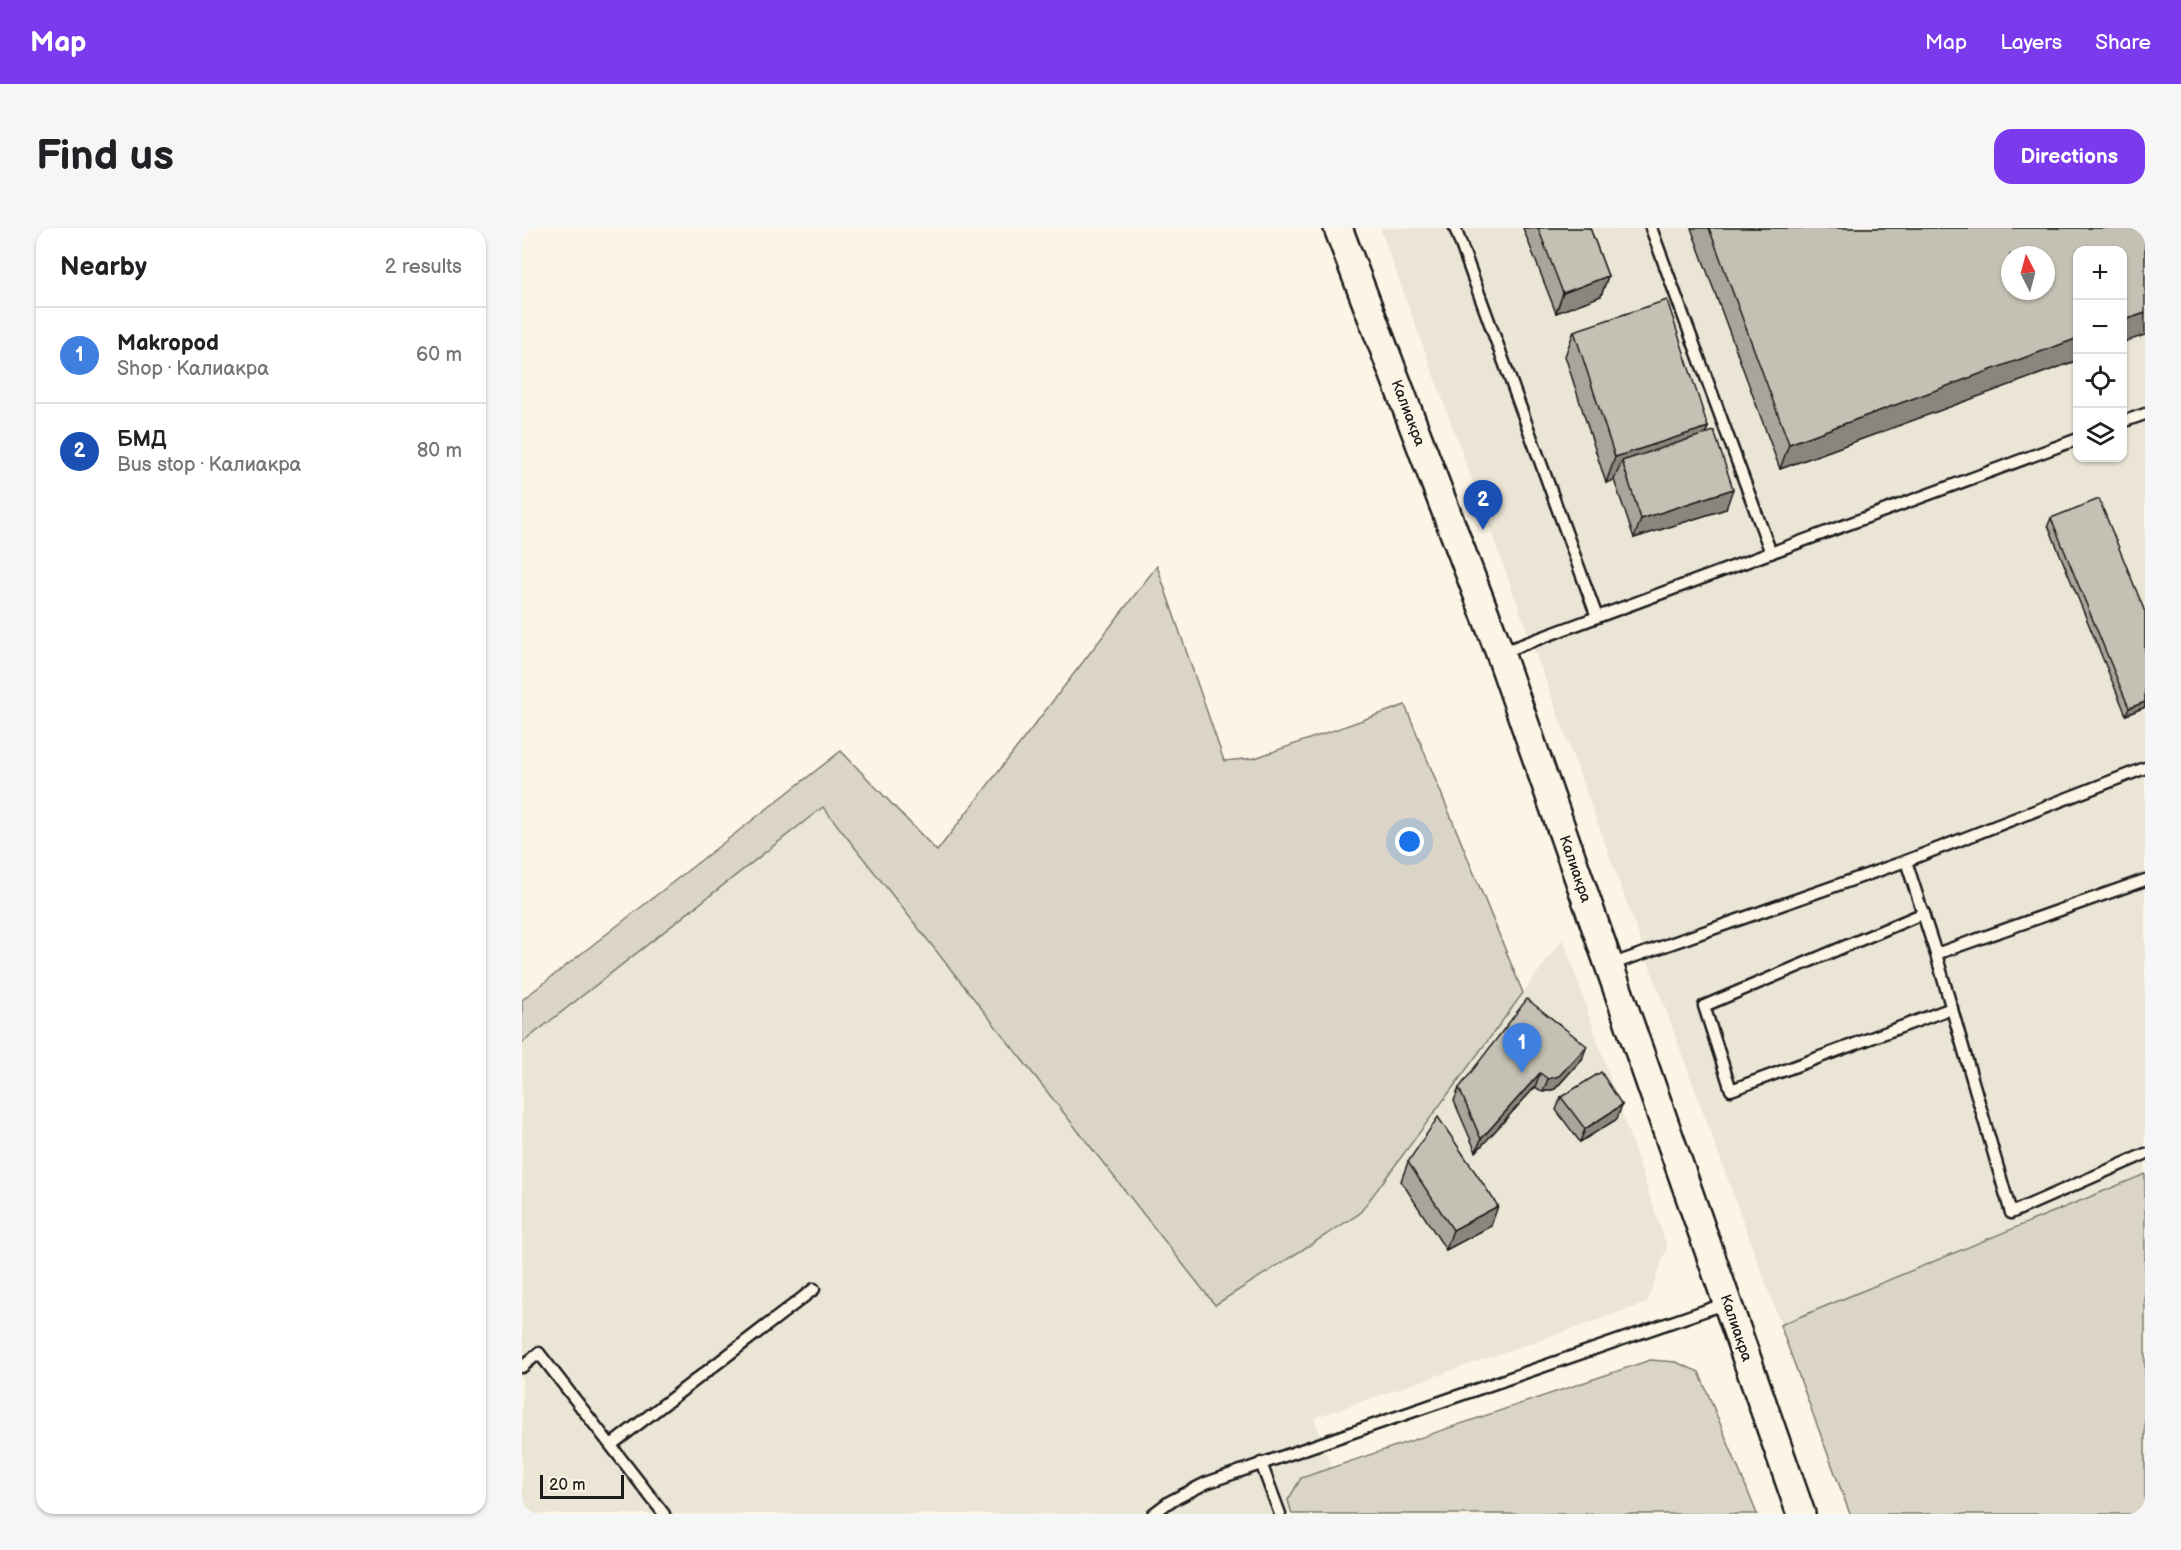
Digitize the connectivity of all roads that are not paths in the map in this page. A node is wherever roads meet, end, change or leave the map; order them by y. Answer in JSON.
{"nodes":[{"id":1,"x":1338,"y":228,"type":"edge"},
{"id":2,"x":1455,"y":228,"type":"edge"},
{"id":3,"x":1651,"y":228,"type":"edge"},
{"id":4,"x":2145,"y":414,"type":"edge"},
{"id":5,"x":2127,"y":420,"type":"edge"},
{"id":6,"x":2073,"y":441,"type":"edge"},
{"id":7,"x":1771,"y":553,"type":"junction"},
{"id":8,"x":1597,"y":617,"type":"junction"},
{"id":9,"x":1500,"y":653,"type":"junction"},
{"id":10,"x":2145,"y":768,"type":"edge"},
{"id":11,"x":1906,"y":861,"type":"junction"},
{"id":12,"x":2145,"y":880,"type":"edge"},
{"id":13,"x":1924,"y":913,"type":"junction"},
{"id":14,"x":1936,"y":954,"type":"junction"},
{"id":15,"x":1609,"y":965,"type":"junction"},
{"id":16,"x":1952,"y":1008,"type":"junction"},
{"id":17,"x":2145,"y":1154,"type":"edge"},
{"id":18,"x":814,"y":1289,"type":"dead end"},
{"id":19,"x":1727,"y":1303,"type":"junction"},
{"id":20,"x":522,"y":1367,"type":"edge"},
{"id":21,"x":611,"y":1445,"type":"junction"},
{"id":22,"x":1261,"y":1463,"type":"junction"},
{"id":23,"x":664,"y":1514,"type":"edge"},
{"id":24,"x":1153,"y":1514,"type":"edge"},
{"id":25,"x":1280,"y":1514,"type":"edge"},
{"id":26,"x":1802,"y":1514,"type":"edge"}],
"edges":[{"from":1,"to":9,"type":"street","name":"Калиакра"},
{"from":2,"to":8,"type":"lane"},
{"from":3,"to":7,"type":"lane"},
{"from":4,"to":5,"type":"lane"},
{"from":6,"to":7,"type":"lane"},
{"from":7,"to":8,"type":"lane"},
{"from":8,"to":9,"type":"lane"},
{"from":9,"to":15,"type":"street","name":"Калиакра"},
{"from":10,"to":11,"type":"lane"},
{"from":11,"to":13,"type":"lane"},
{"from":11,"to":15,"type":"lane"},
{"from":12,"to":14,"type":"lane"},
{"from":13,"to":14,"type":"lane"},
{"from":13,"to":16,"type":"lane"},
{"from":14,"to":16,"type":"lane"},
{"from":15,"to":19,"type":"street","name":"Калиакра"},
{"from":16,"to":17,"type":"lane"},
{"from":18,"to":21,"type":"lane"},
{"from":19,"to":22,"type":"lane"},
{"from":19,"to":26,"type":"street","name":"Калиакра"},
{"from":20,"to":21,"type":"lane"},
{"from":21,"to":23,"type":"lane"},
{"from":22,"to":24,"type":"lane"},
{"from":22,"to":25,"type":"lane"}]}
